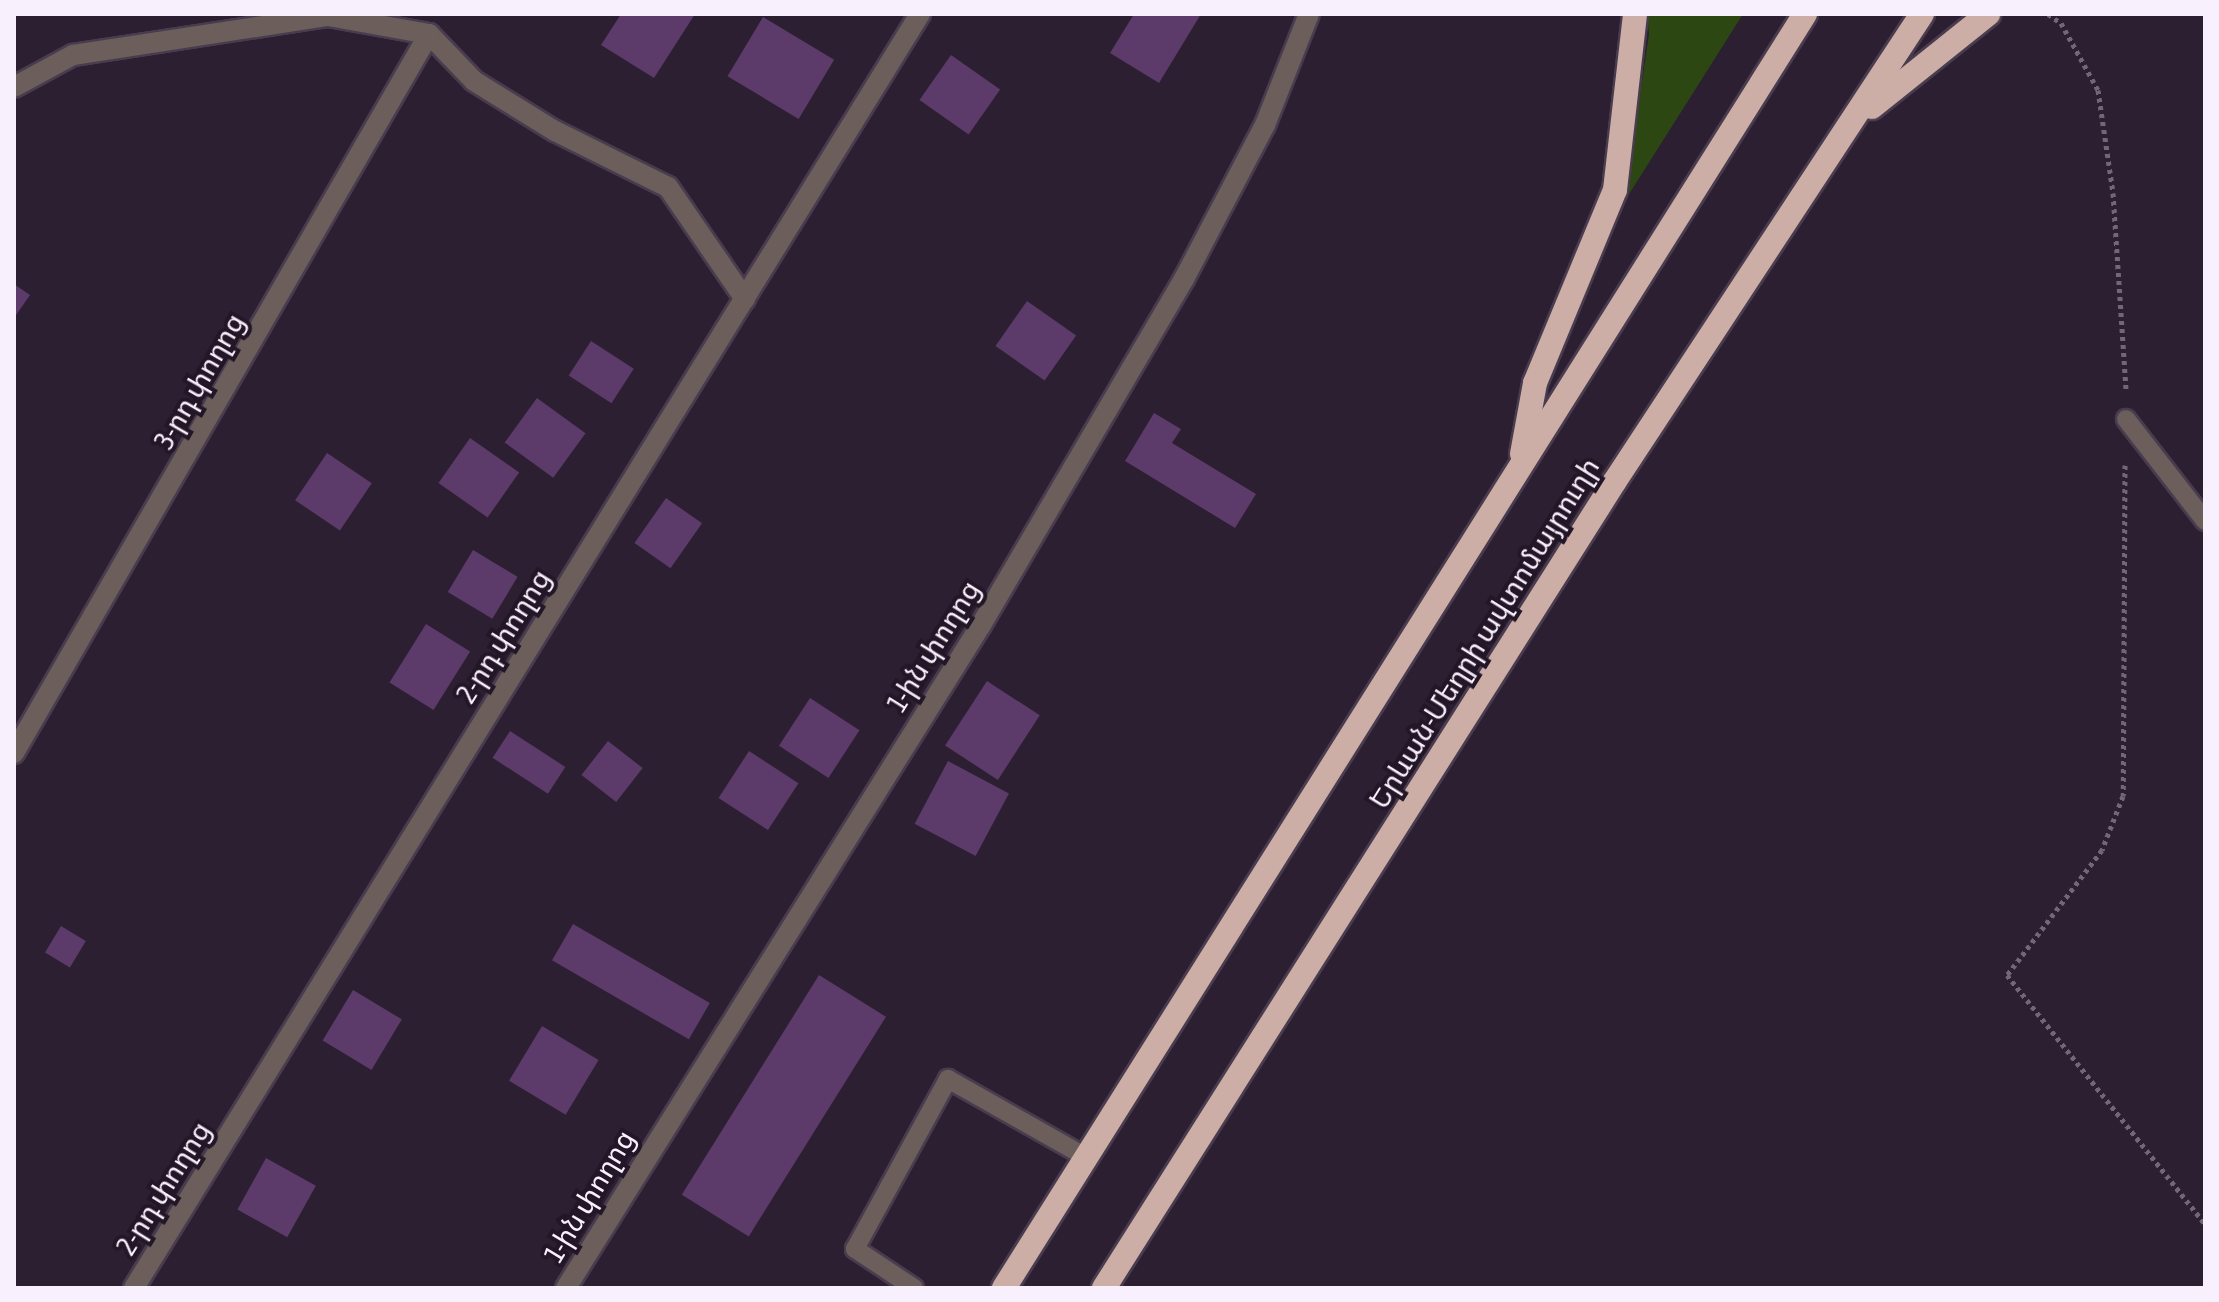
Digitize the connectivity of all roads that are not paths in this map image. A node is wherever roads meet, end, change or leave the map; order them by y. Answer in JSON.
{"nodes":[{"id":1,"x":920,"y":14,"type":"edge"},
{"id":2,"x":1309,"y":14,"type":"edge"},
{"id":3,"x":1635,"y":14,"type":"edge"},
{"id":4,"x":1805,"y":14,"type":"edge"},
{"id":5,"x":1922,"y":14,"type":"edge"},
{"id":6,"x":1988,"y":14,"type":"edge"},
{"id":7,"x":429,"y":34,"type":"junction"},
{"id":8,"x":14,"y":87,"type":"edge"},
{"id":9,"x":1857,"y":119,"type":"junction"},
{"id":10,"x":745,"y":299,"type":"junction"},
{"id":11,"x":2126,"y":419,"type":"road end"},
{"id":12,"x":1519,"y":468,"type":"junction"},
{"id":13,"x":2205,"y":521,"type":"edge"},
{"id":14,"x":14,"y":753,"type":"edge"},
{"id":15,"x":1086,"y":1157,"type":"junction"},
{"id":16,"x":134,"y":1288,"type":"edge"},
{"id":17,"x":566,"y":1288,"type":"edge"},
{"id":18,"x":914,"y":1288,"type":"edge"},
{"id":19,"x":1004,"y":1288,"type":"edge"},
{"id":20,"x":1104,"y":1288,"type":"edge"}],
"edges":[{"from":1,"to":10,"type":"street","name":"2-րդ փողոց"},
{"from":2,"to":17,"type":"street","name":"1-ին փողոց"},
{"from":3,"to":12,"type":"highway"},
{"from":4,"to":12,"type":"highway","name":"Երևան-Մեղրի ավտոմայրուղի"},
{"from":5,"to":9,"type":"highway","name":"Երևան-Մեղրի ավտոմայրուղի"},
{"from":6,"to":9,"type":"highway"},
{"from":7,"to":8,"type":"street"},
{"from":7,"to":10,"type":"street"},
{"from":7,"to":14,"type":"street","name":"3-րդ փողոց"},
{"from":9,"to":20,"type":"highway","name":"Երևան-Մեղրի ավտոմայրուղի"},
{"from":10,"to":16,"type":"street","name":"2-րդ փողոց"},
{"from":11,"to":13,"type":"lane"},
{"from":12,"to":15,"type":"highway","name":"Երևան-Մեղրի ավտոմայրուղի"},
{"from":15,"to":18,"type":"lane"},
{"from":15,"to":19,"type":"highway","name":"Երևան-Մեղրի ավտոմայրուղի"}]}
